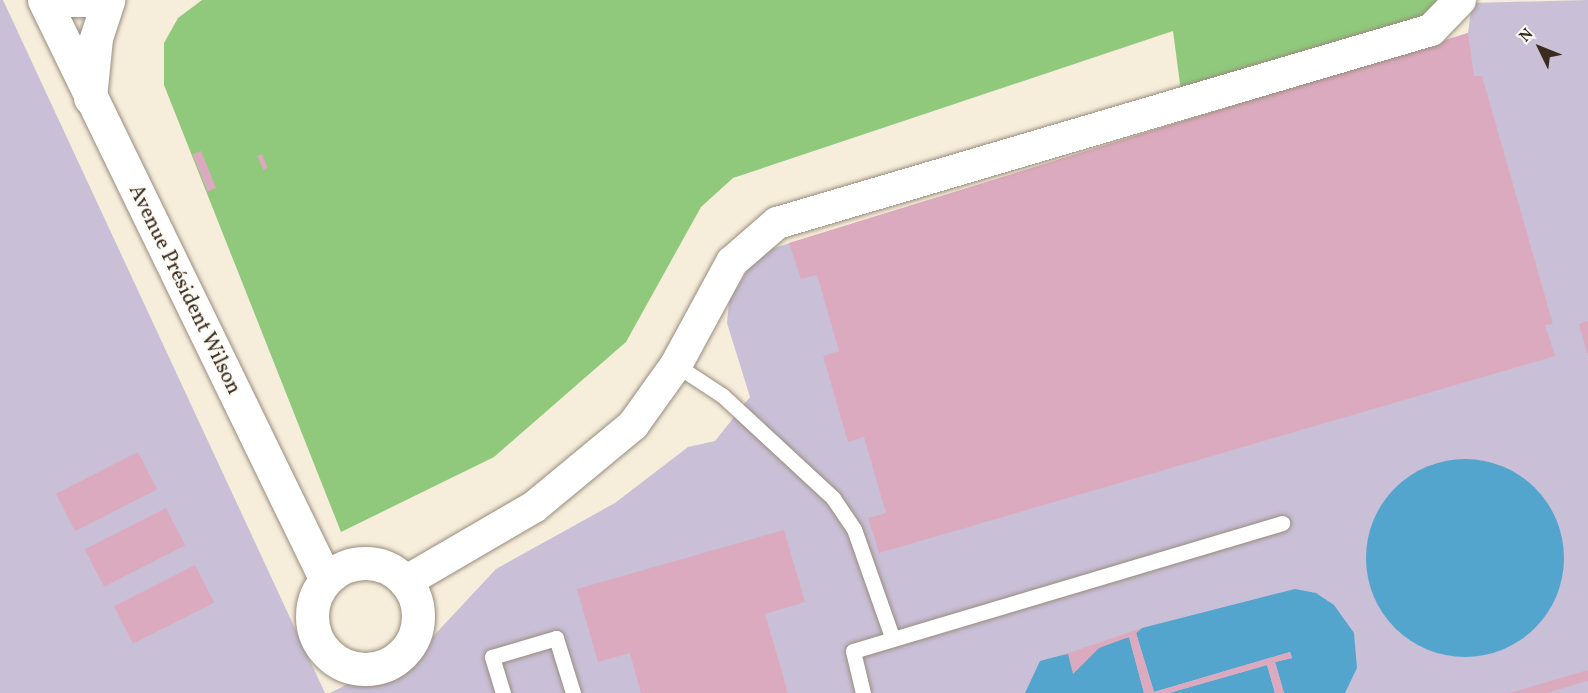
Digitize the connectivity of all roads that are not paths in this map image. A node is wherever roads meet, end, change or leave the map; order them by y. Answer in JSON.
{"nodes":[{"id":1,"x":44,"y":0,"type":"edge"},
{"id":2,"x":68,"y":0,"type":"edge"},
{"id":3,"x":87,"y":0,"type":"edge"},
{"id":4,"x":108,"y":0,"type":"edge"},
{"id":5,"x":1461,"y":0,"type":"edge"},
{"id":6,"x":90,"y":98,"type":"junction"},
{"id":7,"x":676,"y":366,"type":"junction"},
{"id":8,"x":1282,"y":523,"type":"dead end"},
{"id":9,"x":326,"y":580,"type":"junction"},
{"id":10,"x":405,"y":582,"type":"junction"},
{"id":11,"x":892,"y":637,"type":"junction"},
{"id":12,"x":370,"y":681,"type":"edge"},
{"id":13,"x":503,"y":693,"type":"edge"},
{"id":14,"x":573,"y":693,"type":"edge"},
{"id":15,"x":864,"y":693,"type":"edge"}],
"edges":[{"from":1,"to":6,"type":"street","name":"Avenue Président Wilson"},
{"from":2,"to":3,"type":"street"},
{"from":4,"to":6,"type":"street"},
{"from":5,"to":7,"type":"street"},
{"from":6,"to":9,"type":"street","name":"Avenue Président Wilson"},
{"from":7,"to":10,"type":"street"},
{"from":7,"to":11,"type":"lane"},
{"from":8,"to":11,"type":"lane"},
{"from":9,"to":10,"type":"street"},
{"from":9,"to":12,"type":"street"},
{"from":10,"to":12,"type":"street"},
{"from":11,"to":15,"type":"lane"},
{"from":13,"to":14,"type":"lane"}]}
